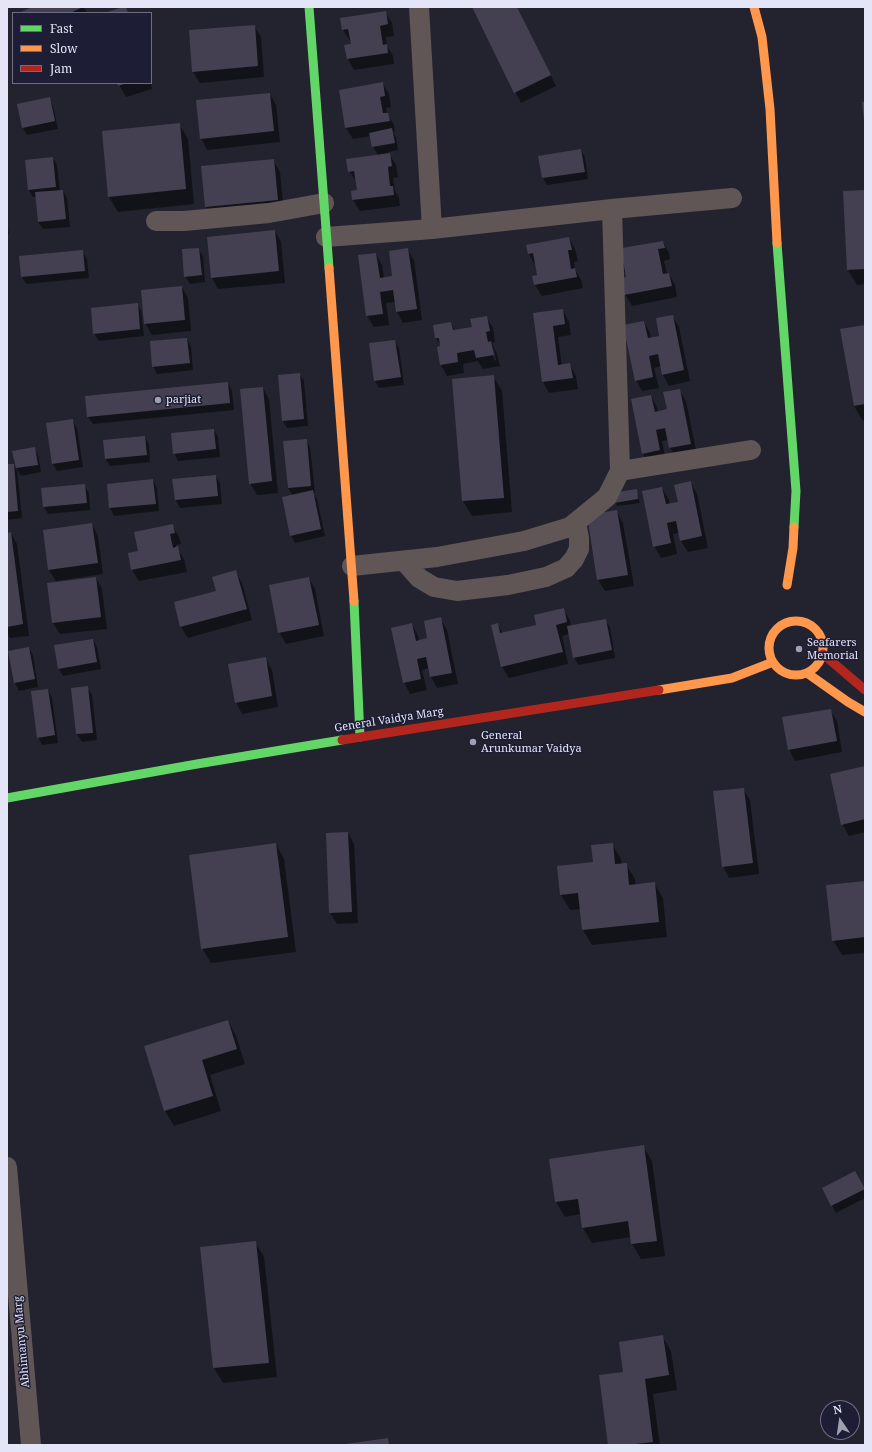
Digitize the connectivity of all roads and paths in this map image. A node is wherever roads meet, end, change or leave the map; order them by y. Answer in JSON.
{"nodes":[{"id":1,"x":309,"y":7,"type":"edge"},
{"id":2,"x":419,"y":7,"type":"edge"},
{"id":3,"x":754,"y":7,"type":"edge"},
{"id":4,"x":732,"y":198,"type":"dead end"},
{"id":5,"x":324,"y":203,"type":"junction"},
{"id":6,"x":612,"y":209,"type":"junction"},
{"id":7,"x":156,"y":221,"type":"dead end"},
{"id":8,"x":432,"y":229,"type":"junction"},
{"id":9,"x":326,"y":237,"type":"junction"},
{"id":10,"x":751,"y":450,"type":"dead end"},
{"id":11,"x":620,"y":471,"type":"junction"},
{"id":12,"x":576,"y":522,"type":"junction"},
{"id":13,"x":404,"y":561,"type":"junction"},
{"id":14,"x":352,"y":566,"type":"junction"},
{"id":15,"x":787,"y":585,"type":"dead end"},
{"id":16,"x":823,"y":654,"type":"junction"},
{"id":17,"x":773,"y":662,"type":"junction"},
{"id":18,"x":807,"y":673,"type":"junction"},
{"id":19,"x":865,"y":690,"type":"edge"},
{"id":20,"x":865,"y":712,"type":"edge"},
{"id":21,"x":360,"y":737,"type":"junction"},
{"id":22,"x":7,"y":798,"type":"edge"},
{"id":23,"x":7,"y":1167,"type":"edge"},
{"id":24,"x":9,"y":1217,"type":"edge"},
{"id":25,"x":31,"y":1445,"type":"edge"}],
"edges":[{"from":1,"to":5,"type":"street"},
{"from":2,"to":8,"type":"street"},
{"from":3,"to":15,"type":"street"},
{"from":4,"to":6,"type":"street"},
{"from":5,"to":7,"type":"street"},
{"from":5,"to":9,"type":"street"},
{"from":6,"to":8,"type":"street"},
{"from":6,"to":11,"type":"street"},
{"from":8,"to":9,"type":"street"},
{"from":9,"to":14,"type":"street"},
{"from":10,"to":11,"type":"street"},
{"from":11,"to":12,"type":"street"},
{"from":12,"to":13,"type":"street"},
{"from":12,"to":13,"type":"street"},
{"from":13,"to":14,"type":"street"},
{"from":14,"to":21,"type":"street"},
{"from":16,"to":17,"type":"street"},
{"from":16,"to":18,"type":"street"},
{"from":16,"to":19,"type":"street"},
{"from":17,"to":18,"type":"street"},
{"from":17,"to":21,"type":"street","name":"General Vaidya Marg"},
{"from":18,"to":20,"type":"street"},
{"from":21,"to":22,"type":"street","name":"General Vaidya Marg"},
{"from":23,"to":24,"type":"street","name":"Abhimanyu Marg"},
{"from":24,"to":25,"type":"street","name":"Abhimanyu Marg"}]}
